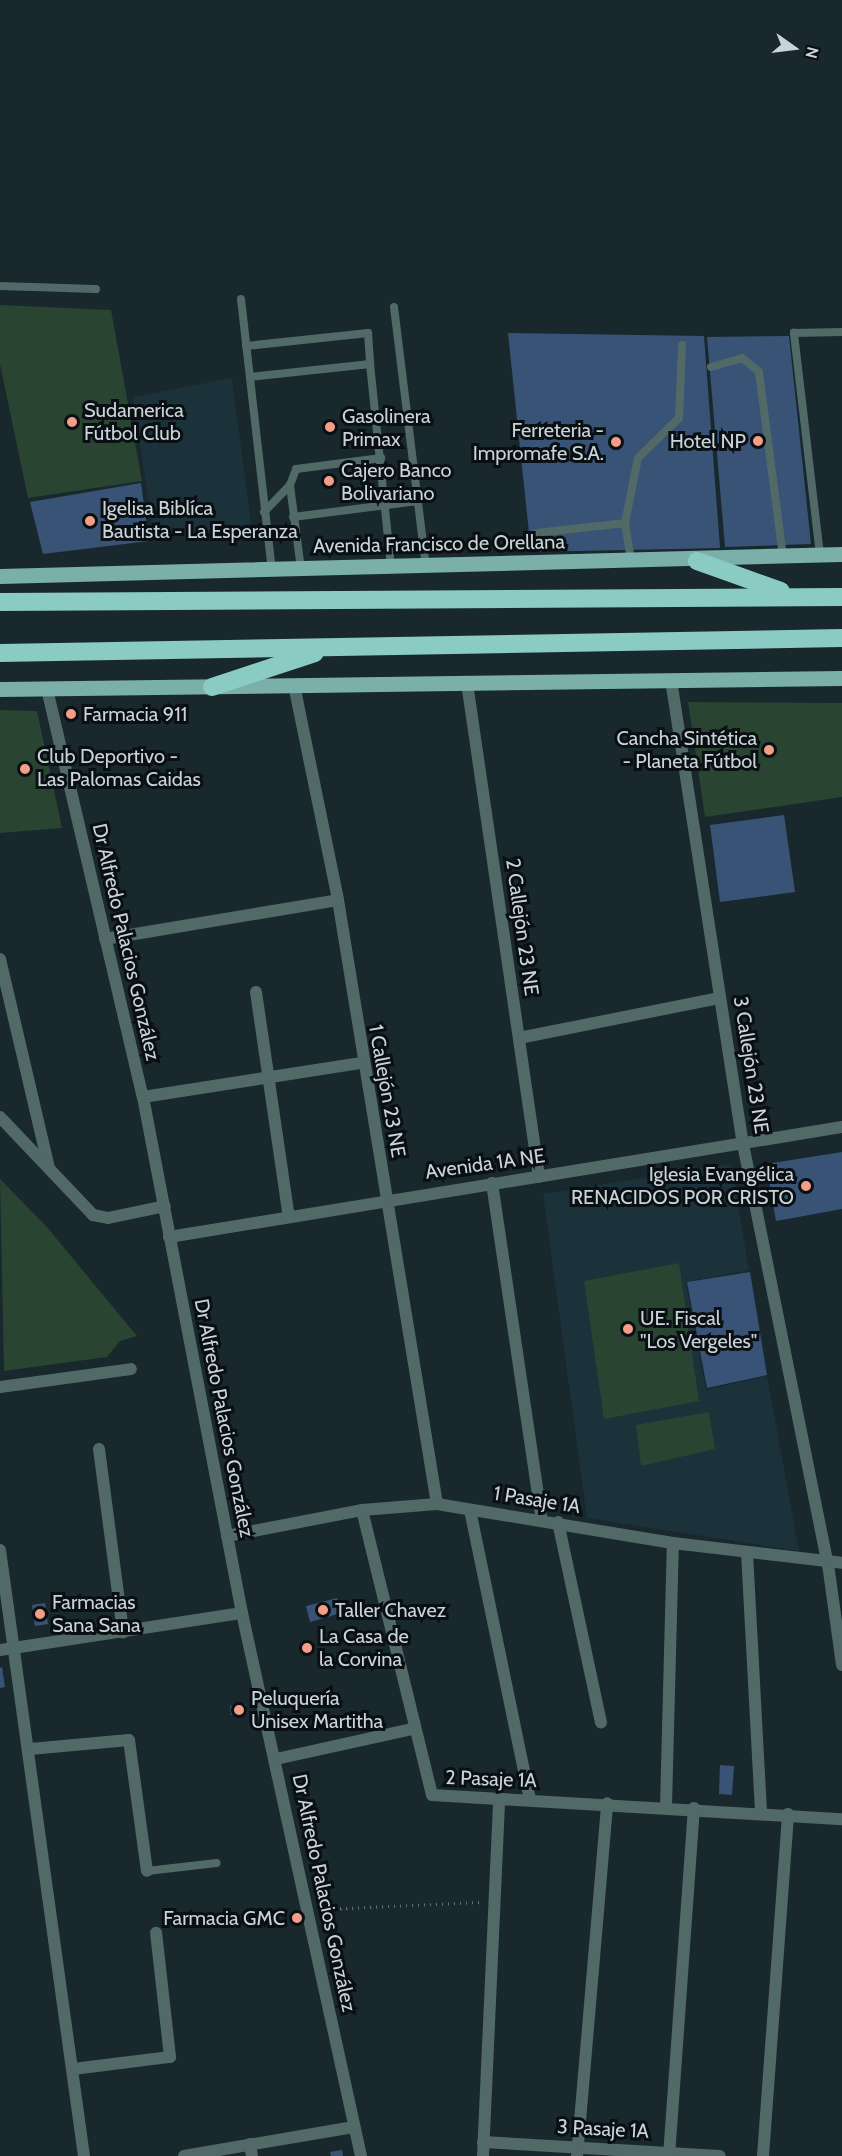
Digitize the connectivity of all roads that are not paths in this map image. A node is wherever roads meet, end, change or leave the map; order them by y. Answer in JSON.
{"nodes":[{"id":1,"x":0,"y":286,"type":"edge"},
{"id":2,"x":96,"y":289,"type":"dead end"},
{"id":3,"x":241,"y":299,"type":"dead end"},
{"id":4,"x":394,"y":307,"type":"dead end"},
{"id":5,"x":842,"y":332,"type":"edge"},
{"id":6,"x":682,"y":345,"type":"dead end"},
{"id":7,"x":246,"y":346,"type":"junction"},
{"id":8,"x":370,"y":364,"type":"junction"},
{"id":9,"x":711,"y":367,"type":"dead end"},
{"id":10,"x":250,"y":377,"type":"junction"},
{"id":11,"x":381,"y":458,"type":"junction"},
{"id":12,"x":290,"y":485,"type":"junction"},
{"id":13,"x":417,"y":501,"type":"junction"},
{"id":14,"x":386,"y":505,"type":"junction"},
{"id":15,"x":264,"y":512,"type":"junction"},
{"id":16,"x":293,"y":517,"type":"junction"},
{"id":17,"x":626,"y":523,"type":"junction"},
{"id":18,"x":537,"y":533,"type":"dead end"},
{"id":19,"x":842,"y":554,"type":"edge"},
{"id":20,"x":820,"y":555,"type":"junction"},
{"id":21,"x":783,"y":557,"type":"junction"},
{"id":22,"x":697,"y":561,"type":"junction"},
{"id":23,"x":631,"y":563,"type":"junction"},
{"id":24,"x":426,"y":567,"type":"junction"},
{"id":25,"x":391,"y":568,"type":"junction"},
{"id":26,"x":301,"y":569,"type":"junction"},
{"id":27,"x":272,"y":570,"type":"junction"},
{"id":28,"x":0,"y":576,"type":"edge"},
{"id":29,"x":809,"y":597,"type":"junction"},
{"id":30,"x":842,"y":597,"type":"edge"},
{"id":31,"x":0,"y":602,"type":"edge"},
{"id":32,"x":842,"y":638,"type":"edge"},
{"id":33,"x":339,"y":646,"type":"junction"},
{"id":34,"x":0,"y":653,"type":"edge"},
{"id":35,"x":842,"y":678,"type":"edge"},
{"id":36,"x":671,"y":680,"type":"junction"},
{"id":37,"x":467,"y":683,"type":"junction"},
{"id":38,"x":294,"y":685,"type":"junction"},
{"id":39,"x":212,"y":687,"type":"junction"},
{"id":40,"x":0,"y":689,"type":"edge"},
{"id":41,"x":47,"y":689,"type":"junction"},
{"id":42,"x":338,"y":900,"type":"junction"},
{"id":43,"x":105,"y":939,"type":"junction"},
{"id":44,"x":0,"y":958,"type":"edge"},
{"id":45,"x":256,"y":992,"type":"dead end"},
{"id":46,"x":720,"y":998,"type":"junction"},
{"id":47,"x":519,"y":1038,"type":"junction"},
{"id":48,"x":361,"y":1063,"type":"junction"},
{"id":49,"x":272,"y":1077,"type":"junction"},
{"id":50,"x":144,"y":1097,"type":"junction"},
{"id":51,"x":0,"y":1117,"type":"edge"},
{"id":52,"x":842,"y":1127,"type":"edge"},
{"id":53,"x":743,"y":1144,"type":"junction"},
{"id":54,"x":49,"y":1168,"type":"junction"},
{"id":55,"x":539,"y":1177,"type":"junction"},
{"id":56,"x":492,"y":1183,"type":"junction"},
{"id":57,"x":386,"y":1198,"type":"junction"},
{"id":58,"x":165,"y":1206,"type":"junction"},
{"id":59,"x":289,"y":1217,"type":"junction"},
{"id":60,"x":169,"y":1237,"type":"junction"},
{"id":61,"x":131,"y":1369,"type":"dead end"},
{"id":62,"x":0,"y":1386,"type":"edge"},
{"id":63,"x":99,"y":1449,"type":"dead end"},
{"id":64,"x":436,"y":1504,"type":"junction"},
{"id":65,"x":362,"y":1510,"type":"junction"},
{"id":66,"x":470,"y":1510,"type":"junction"},
{"id":67,"x":542,"y":1520,"type":"junction"},
{"id":68,"x":558,"y":1522,"type":"junction"},
{"id":69,"x":227,"y":1536,"type":"junction"},
{"id":70,"x":673,"y":1544,"type":"junction"},
{"id":71,"x":0,"y":1550,"type":"edge"},
{"id":72,"x":747,"y":1553,"type":"junction"},
{"id":73,"x":842,"y":1563,"type":"edge"},
{"id":74,"x":828,"y":1564,"type":"junction"},
{"id":75,"x":242,"y":1613,"type":"junction"},
{"id":76,"x":123,"y":1632,"type":"junction"},
{"id":77,"x":18,"y":1648,"type":"junction"},
{"id":78,"x":0,"y":1650,"type":"edge"},
{"id":79,"x":842,"y":1665,"type":"edge"},
{"id":80,"x":601,"y":1722,"type":"dead end"},
{"id":81,"x":413,"y":1729,"type":"junction"},
{"id":82,"x":30,"y":1749,"type":"junction"},
{"id":83,"x":276,"y":1760,"type":"junction"},
{"id":84,"x":499,"y":1800,"type":"junction"},
{"id":85,"x":530,"y":1800,"type":"junction"},
{"id":86,"x":607,"y":1803,"type":"junction"},
{"id":87,"x":666,"y":1806,"type":"junction"},
{"id":88,"x":694,"y":1808,"type":"junction"},
{"id":89,"x":761,"y":1811,"type":"junction"},
{"id":90,"x":788,"y":1814,"type":"junction"},
{"id":91,"x":842,"y":1819,"type":"edge"},
{"id":92,"x":217,"y":1863,"type":"dead end"},
{"id":93,"x":147,"y":1871,"type":"joint"},
{"id":94,"x":156,"y":1933,"type":"dead end"},
{"id":95,"x":73,"y":2069,"type":"junction"},
{"id":96,"x":354,"y":2127,"type":"junction"},
{"id":97,"x":483,"y":2142,"type":"junction"},
{"id":98,"x":251,"y":2150,"type":"edge"},
{"id":99,"x":577,"y":2151,"type":"edge"},
{"id":100,"x":669,"y":2154,"type":"edge"},
{"id":101,"x":84,"y":2156,"type":"edge"},
{"id":102,"x":184,"y":2156,"type":"edge"},
{"id":103,"x":361,"y":2156,"type":"edge"},
{"id":104,"x":483,"y":2156,"type":"edge"},
{"id":105,"x":720,"y":2156,"type":"edge"},
{"id":106,"x":763,"y":2156,"type":"edge"}],
"edges":[{"from":1,"to":2,"type":"lane"},
{"from":3,"to":7,"type":"lane"},
{"from":4,"to":13,"type":"lane"},
{"from":5,"to":20,"type":"lane"},
{"from":6,"to":17,"type":"lane"},
{"from":7,"to":8,"type":"lane"},
{"from":7,"to":10,"type":"lane"},
{"from":8,"to":10,"type":"lane"},
{"from":8,"to":11,"type":"lane"},
{"from":9,"to":21,"type":"lane"},
{"from":10,"to":15,"type":"lane"},
{"from":11,"to":12,"type":"lane"},
{"from":11,"to":14,"type":"lane"},
{"from":12,"to":15,"type":"lane"},
{"from":12,"to":16,"type":"lane"},
{"from":13,"to":14,"type":"lane"},
{"from":13,"to":24,"type":"lane"},
{"from":14,"to":16,"type":"lane"},
{"from":14,"to":25,"type":"lane"},
{"from":15,"to":27,"type":"lane"},
{"from":16,"to":26,"type":"lane"},
{"from":17,"to":18,"type":"lane"},
{"from":17,"to":23,"type":"lane"},
{"from":19,"to":20,"type":"main road","name":"Avenida Francisco de Orellana"},
{"from":20,"to":21,"type":"main road","name":"Avenida Francisco de Orellana"},
{"from":21,"to":22,"type":"main road","name":"Avenida Francisco de Orellana"},
{"from":22,"to":23,"type":"main road","name":"Avenida Francisco de Orellana"},
{"from":22,"to":29,"type":"highway"},
{"from":23,"to":24,"type":"main road","name":"Avenida Francisco de Orellana"},
{"from":24,"to":25,"type":"main road","name":"Avenida Francisco de Orellana"},
{"from":25,"to":26,"type":"main road","name":"Avenida Francisco de Orellana"},
{"from":26,"to":27,"type":"main road","name":"Avenida Francisco de Orellana"},
{"from":27,"to":28,"type":"main road","name":"Avenida Francisco de Orellana"},
{"from":29,"to":30,"type":"highway"},
{"from":29,"to":31,"type":"highway"},
{"from":32,"to":33,"type":"highway"},
{"from":33,"to":34,"type":"highway"},
{"from":33,"to":39,"type":"highway"},
{"from":35,"to":36,"type":"main road"},
{"from":36,"to":37,"type":"main road"},
{"from":36,"to":46,"type":"street","name":"3 Callejón 23 NE"},
{"from":37,"to":38,"type":"main road"},
{"from":37,"to":47,"type":"street","name":"2 Callejón 23 NE"},
{"from":38,"to":39,"type":"main road"},
{"from":38,"to":42,"type":"street","name":"1 Callejón 23 NE"},
{"from":39,"to":41,"type":"main road"},
{"from":40,"to":41,"type":"main road"},
{"from":41,"to":43,"type":"street","name":"Dr Alfredo Palacios González"},
{"from":42,"to":43,"type":"street"},
{"from":42,"to":48,"type":"street","name":"1 Callejón 23 NE"},
{"from":43,"to":50,"type":"street","name":"Dr Alfredo Palacios González"},
{"from":44,"to":54,"type":"street"},
{"from":45,"to":49,"type":"street"},
{"from":46,"to":47,"type":"street"},
{"from":46,"to":53,"type":"street","name":"3 Callejón 23 NE"},
{"from":47,"to":55,"type":"street","name":"2 Callejón 23 NE"},
{"from":48,"to":49,"type":"street"},
{"from":48,"to":57,"type":"street","name":"1 Callejón 23 NE"},
{"from":49,"to":50,"type":"street"},
{"from":49,"to":59,"type":"street"},
{"from":50,"to":58,"type":"street","name":"Dr Alfredo Palacios González"},
{"from":51,"to":54,"type":"street"},
{"from":52,"to":53,"type":"street","name":"Avenida 1A NE"},
{"from":53,"to":55,"type":"street","name":"Avenida 1A NE"},
{"from":53,"to":74,"type":"street","name":"3 Callejón 23 NE"},
{"from":54,"to":58,"type":"street"},
{"from":55,"to":56,"type":"street","name":"Avenida 1A NE"},
{"from":56,"to":57,"type":"street","name":"Avenida 1A NE"},
{"from":56,"to":67,"type":"street"},
{"from":57,"to":59,"type":"street","name":"Avenida 1A NE"},
{"from":57,"to":64,"type":"street","name":"1 Callejón 23 NE"},
{"from":58,"to":60,"type":"street","name":"Dr Alfredo Palacios González"},
{"from":59,"to":60,"type":"street","name":"Avenida 1A NE"},
{"from":60,"to":69,"type":"street","name":"Dr Alfredo Palacios González"},
{"from":61,"to":62,"type":"street"},
{"from":63,"to":76,"type":"street"},
{"from":64,"to":65,"type":"street","name":"1 Pasaje 1A"},
{"from":64,"to":66,"type":"street","name":"1 Pasaje 1A"},
{"from":65,"to":69,"type":"street","name":"1 Pasaje 1A"},
{"from":65,"to":81,"type":"street","name":"2 Pasaje 1A"},
{"from":66,"to":67,"type":"street","name":"1 Pasaje 1A"},
{"from":66,"to":85,"type":"street"},
{"from":67,"to":68,"type":"street","name":"1 Pasaje 1A"},
{"from":68,"to":70,"type":"street","name":"1 Pasaje 1A"},
{"from":68,"to":80,"type":"street"},
{"from":69,"to":75,"type":"street","name":"Dr Alfredo Palacios González"},
{"from":70,"to":72,"type":"street","name":"1 Pasaje 1A"},
{"from":70,"to":87,"type":"street"},
{"from":71,"to":77,"type":"street"},
{"from":72,"to":74,"type":"street","name":"1 Pasaje 1A"},
{"from":72,"to":89,"type":"street"},
{"from":73,"to":74,"type":"street","name":"1 Pasaje 1A"},
{"from":74,"to":79,"type":"street","name":"3 Callejón 23 NE"},
{"from":75,"to":76,"type":"street"},
{"from":75,"to":83,"type":"street","name":"Dr Alfredo Palacios González"},
{"from":76,"to":77,"type":"street"},
{"from":77,"to":78,"type":"street"},
{"from":77,"to":82,"type":"street"},
{"from":81,"to":83,"type":"street"},
{"from":81,"to":84,"type":"street","name":"2 Pasaje 1A"},
{"from":82,"to":93,"type":"street"},
{"from":82,"to":95,"type":"street"},
{"from":83,"to":96,"type":"street","name":"Dr Alfredo Palacios González"},
{"from":84,"to":85,"type":"street","name":"2 Pasaje 1A"},
{"from":84,"to":97,"type":"street"},
{"from":85,"to":86,"type":"street","name":"2 Pasaje 1A"},
{"from":86,"to":87,"type":"street","name":"2 Pasaje 1A"},
{"from":86,"to":99,"type":"street"},
{"from":87,"to":88,"type":"street","name":"2 Pasaje 1A"},
{"from":88,"to":89,"type":"street","name":"2 Pasaje 1A"},
{"from":88,"to":100,"type":"street"},
{"from":89,"to":90,"type":"street","name":"2 Pasaje 1A"},
{"from":90,"to":91,"type":"street","name":"2 Pasaje 1A"},
{"from":90,"to":106,"type":"street"},
{"from":92,"to":93,"type":"lane"},
{"from":94,"to":95,"type":"street"},
{"from":95,"to":101,"type":"street"},
{"from":96,"to":98,"type":"street"},
{"from":96,"to":103,"type":"street","name":"Dr Alfredo Palacios González"},
{"from":97,"to":99,"type":"street","name":"3 Pasaje 1A"},
{"from":97,"to":104,"type":"street"},
{"from":98,"to":102,"type":"street"},
{"from":99,"to":100,"type":"street","name":"3 Pasaje 1A"},
{"from":100,"to":105,"type":"street","name":"3 Pasaje 1A"}]}
